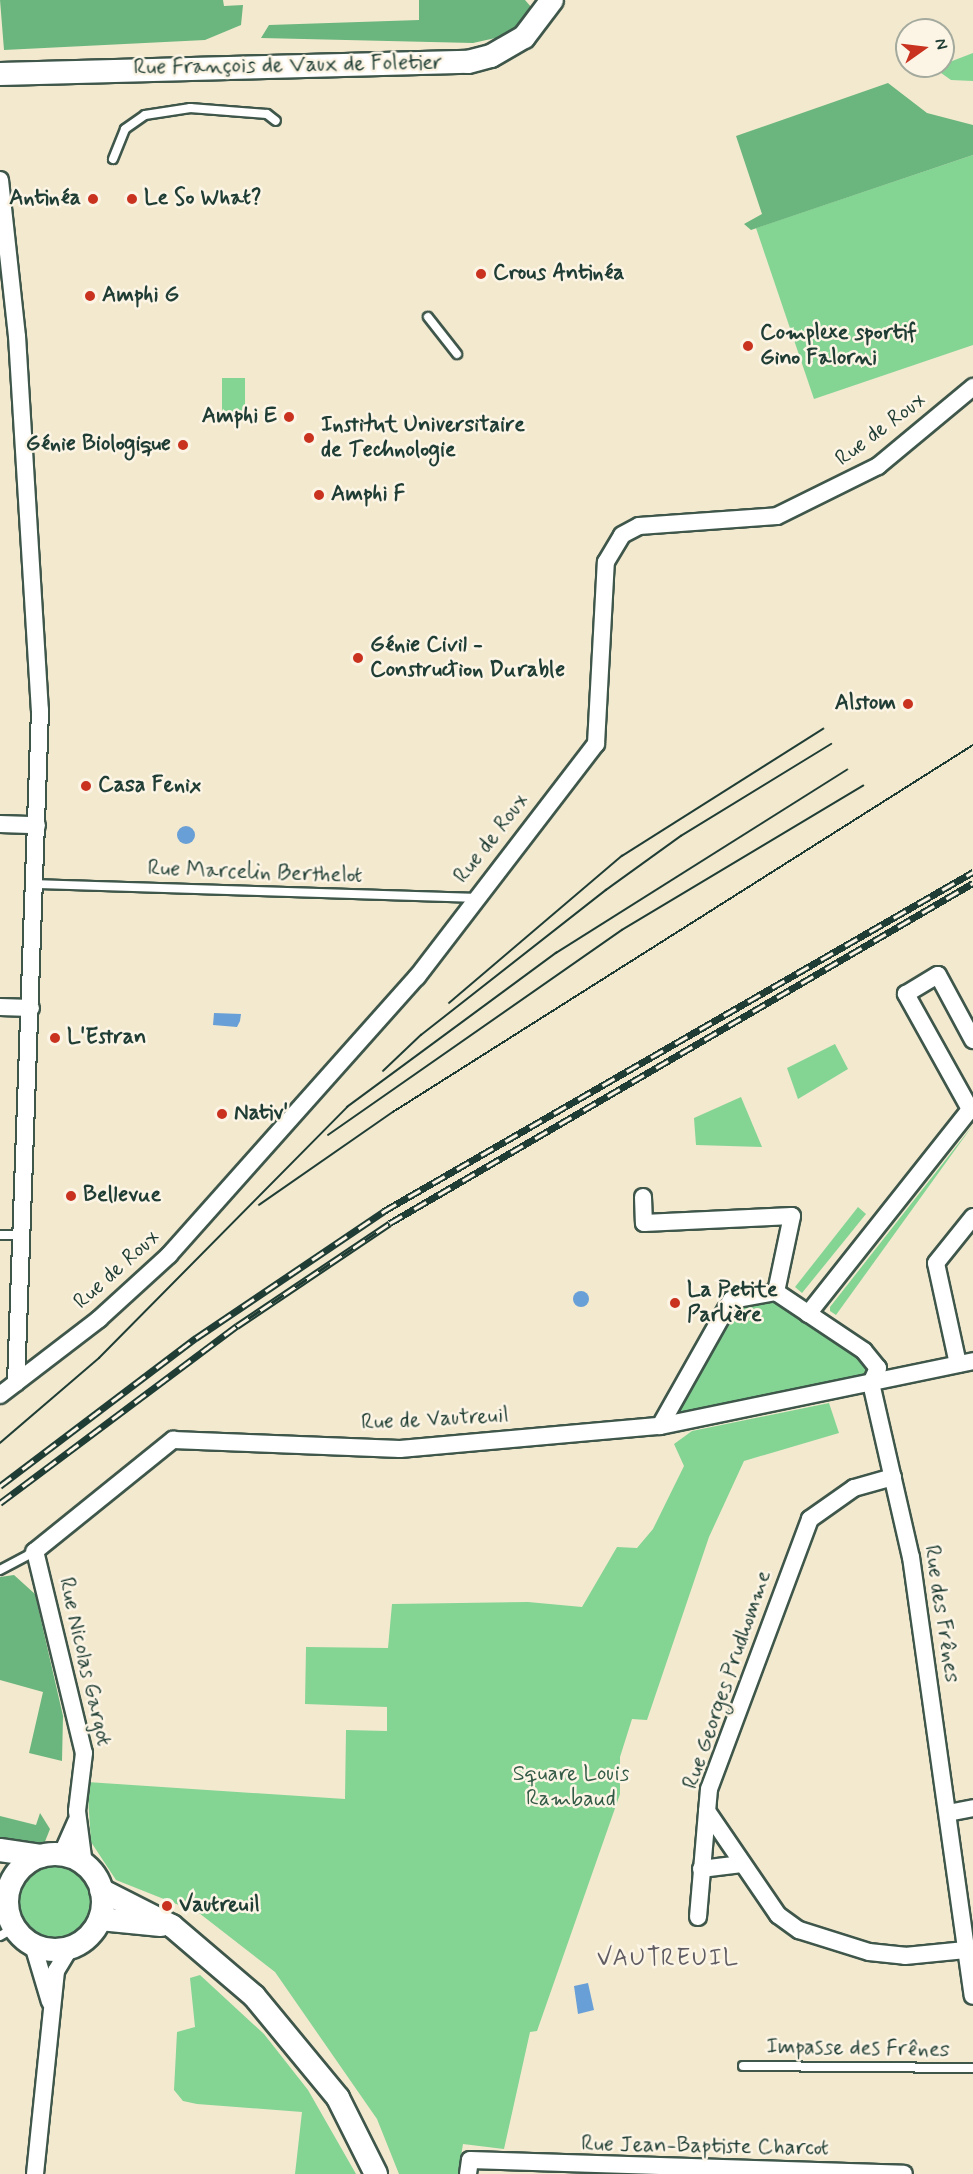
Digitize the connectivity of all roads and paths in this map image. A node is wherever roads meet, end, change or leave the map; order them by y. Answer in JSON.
{"nodes":[{"id":1,"x":552,"y":0,"type":"edge"},
{"id":2,"x":0,"y":74,"type":"edge"},
{"id":3,"x":276,"y":121,"type":"dead end"},
{"id":4,"x":113,"y":159,"type":"dead end"},
{"id":5,"x":0,"y":180,"type":"edge"},
{"id":6,"x":428,"y":317,"type":"dead end"},
{"id":7,"x":457,"y":354,"type":"dead end"},
{"id":8,"x":973,"y":387,"type":"edge"},
{"id":9,"x":0,"y":824,"type":"edge"},
{"id":10,"x":37,"y":825,"type":"junction"},
{"id":11,"x":35,"y":885,"type":"junction"},
{"id":12,"x":475,"y":898,"type":"junction"},
{"id":13,"x":0,"y":1007,"type":"edge"},
{"id":14,"x":31,"y":1008,"type":"junction"},
{"id":15,"x":973,"y":1040,"type":"edge"},
{"id":16,"x":972,"y":1108,"type":"edge"},
{"id":17,"x":643,"y":1197,"type":"dead end"},
{"id":18,"x":973,"y":1217,"type":"edge"},
{"id":19,"x":0,"y":1235,"type":"edge"},
{"id":20,"x":22,"y":1235,"type":"junction"},
{"id":21,"x":776,"y":1292,"type":"junction"},
{"id":22,"x":808,"y":1314,"type":"junction"},
{"id":23,"x":965,"y":1363,"type":"edge"},
{"id":24,"x":874,"y":1376,"type":"junction"},
{"id":25,"x":16,"y":1383,"type":"junction"},
{"id":26,"x":0,"y":1395,"type":"edge"},
{"id":27,"x":662,"y":1423,"type":"junction"},
{"id":28,"x":893,"y":1477,"type":"junction"},
{"id":29,"x":34,"y":1552,"type":"junction"},
{"id":30,"x":0,"y":1570,"type":"edge"},
{"id":31,"x":973,"y":1808,"type":"edge"},
{"id":32,"x":707,"y":1811,"type":"junction"},
{"id":33,"x":948,"y":1813,"type":"junction"},
{"id":34,"x":78,"y":1819,"type":"junction"},
{"id":35,"x":0,"y":1850,"type":"edge"},
{"id":36,"x":48,"y":1856,"type":"junction"},
{"id":37,"x":740,"y":1864,"type":"junction"},
{"id":38,"x":84,"y":1865,"type":"junction"},
{"id":39,"x":701,"y":1869,"type":"junction"},
{"id":40,"x":4,"y":1884,"type":"edge"},
{"id":41,"x":101,"y":1890,"type":"junction"},
{"id":42,"x":698,"y":1917,"type":"dead end"},
{"id":43,"x":99,"y":1918,"type":"junction"},
{"id":44,"x":5,"y":1923,"type":"edge"},
{"id":45,"x":172,"y":1926,"type":"junction"},
{"id":46,"x":33,"y":1945,"type":"junction"},
{"id":47,"x":70,"y":1948,"type":"junction"},
{"id":48,"x":966,"y":1950,"type":"junction"},
{"id":49,"x":973,"y":1996,"type":"edge"},
{"id":50,"x":51,"y":2007,"type":"junction"},
{"id":51,"x":743,"y":2066,"type":"dead end"},
{"id":52,"x":973,"y":2068,"type":"edge"},
{"id":53,"x":504,"y":2170,"type":"edge"},
{"id":54,"x":35,"y":2174,"type":"edge"},
{"id":55,"x":376,"y":2174,"type":"edge"},
{"id":56,"x":468,"y":2174,"type":"edge"},
{"id":57,"x":904,"y":2174,"type":"edge"}],
"edges":[{"from":1,"to":2,"type":"main road","name":"Rue François de Vaux de Foletier"},
{"from":3,"to":4,"type":"lane"},
{"from":5,"to":10,"type":"street"},
{"from":6,"to":7,"type":"lane"},
{"from":8,"to":12,"type":"street","name":"Rue de Roux"},
{"from":9,"to":10,"type":"street"},
{"from":10,"to":11,"type":"street"},
{"from":11,"to":12,"type":"lane","name":"Rue Marcelin Berthelot"},
{"from":11,"to":14,"type":"street"},
{"from":12,"to":25,"type":"street","name":"Rue de Roux"},
{"from":13,"to":14,"type":"street"},
{"from":14,"to":20,"type":"street"},
{"from":15,"to":16,"type":"street"},
{"from":16,"to":22,"type":"street"},
{"from":17,"to":21,"type":"street"},
{"from":18,"to":23,"type":"street"},
{"from":19,"to":20,"type":"lane"},
{"from":20,"to":25,"type":"street"},
{"from":21,"to":22,"type":"street"},
{"from":21,"to":27,"type":"street"},
{"from":22,"to":24,"type":"street"},
{"from":23,"to":24,"type":"street","name":"Rue de Vautreuil"},
{"from":24,"to":27,"type":"street","name":"Rue de Vautreuil"},
{"from":24,"to":28,"type":"street","name":"Rue des Frênes"},
{"from":25,"to":26,"type":"street","name":"Rue de Roux"},
{"from":27,"to":29,"type":"street","name":"Rue de Vautreuil"},
{"from":28,"to":32,"type":"street","name":"Rue Georges Prudhomme"},
{"from":28,"to":33,"type":"street","name":"Rue des Frênes"},
{"from":29,"to":30,"type":"lane"},
{"from":29,"to":34,"type":"street","name":"Rue Nicolas Gargot"},
{"from":31,"to":33,"type":"street"},
{"from":32,"to":37,"type":"street","name":"Rue Georges Prudhomme"},
{"from":32,"to":39,"type":"street"},
{"from":33,"to":48,"type":"street","name":"Rue des Frênes"},
{"from":34,"to":36,"type":"street","name":"Rue Nicolas Gargot"},
{"from":34,"to":38,"type":"street","name":"Rue Nicolas Gargot"},
{"from":35,"to":36,"type":"main road"},
{"from":36,"to":38,"type":"main road"},
{"from":36,"to":40,"type":"main road"},
{"from":37,"to":39,"type":"street"},
{"from":37,"to":48,"type":"street","name":"Rue Georges Prudhomme"},
{"from":38,"to":41,"type":"main road"},
{"from":39,"to":42,"type":"street"},
{"from":40,"to":44,"type":"main road"},
{"from":41,"to":43,"type":"main road"},
{"from":41,"to":45,"type":"main road"},
{"from":43,"to":45,"type":"main road"},
{"from":43,"to":47,"type":"main road"},
{"from":44,"to":46,"type":"main road"},
{"from":45,"to":55,"type":"main road"},
{"from":46,"to":47,"type":"main road"},
{"from":46,"to":50,"type":"street"},
{"from":47,"to":50,"type":"street"},
{"from":48,"to":49,"type":"street","name":"Rue des Frênes"},
{"from":50,"to":54,"type":"street"},
{"from":51,"to":52,"type":"lane","name":"Impasse des Frênes"},
{"from":53,"to":56,"type":"street","name":"Rue Jean-Baptiste Charcot"},
{"from":53,"to":57,"type":"street","name":"Rue Jean-Baptiste Charcot"}]}
